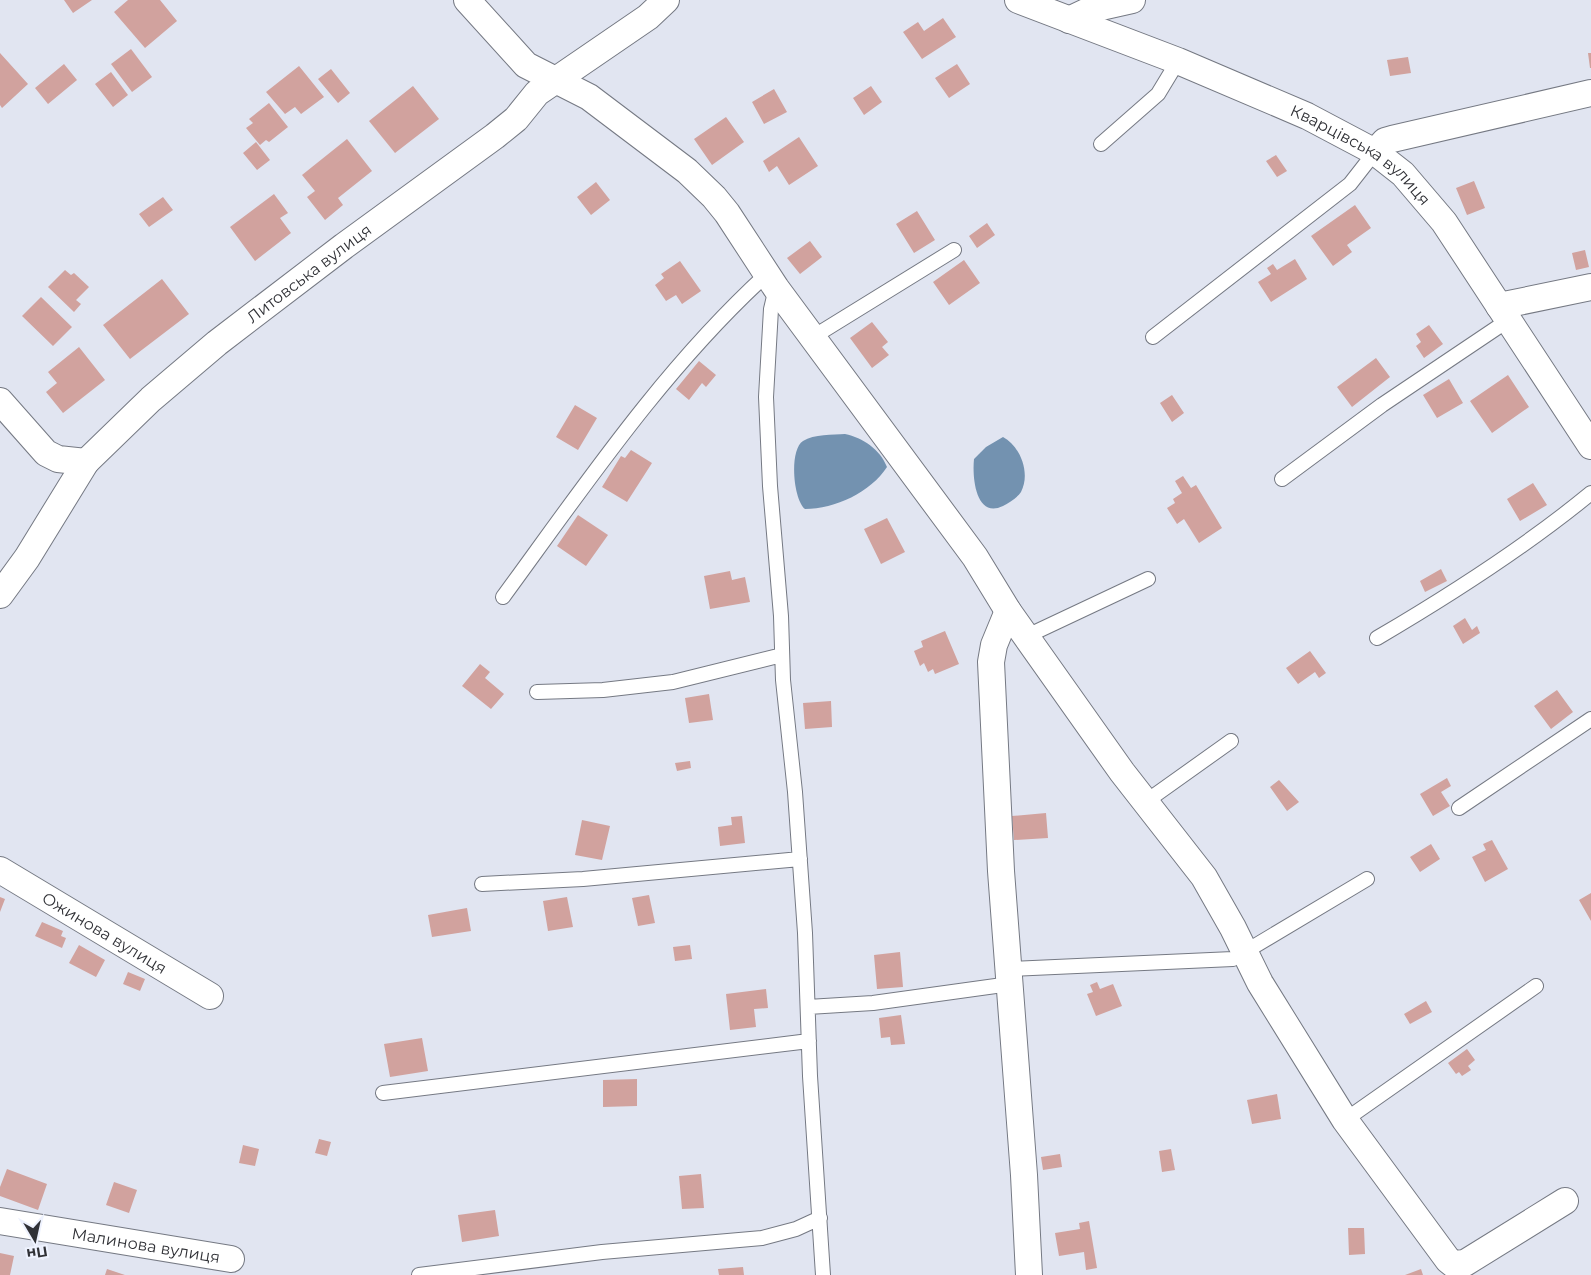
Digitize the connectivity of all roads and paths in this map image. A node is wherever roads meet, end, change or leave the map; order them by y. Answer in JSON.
{"nodes":[{"id":1,"x":467,"y":0,"type":"edge"},
{"id":2,"x":666,"y":0,"type":"edge"},
{"id":3,"x":1018,"y":0,"type":"edge"},
{"id":4,"x":1132,"y":0,"type":"edge"},
{"id":5,"x":1068,"y":20,"type":"junction"},
{"id":6,"x":1178,"y":61,"type":"junction"},
{"id":7,"x":554,"y":80,"type":"junction"},
{"id":8,"x":1591,"y":93,"type":"edge"},
{"id":9,"x":1101,"y":144,"type":"dead end"},
{"id":10,"x":1375,"y":152,"type":"junction"},
{"id":11,"x":954,"y":250,"type":"dead end"},
{"id":12,"x":771,"y":281,"type":"junction"},
{"id":13,"x":1591,"y":287,"type":"edge"},
{"id":14,"x":1503,"y":314,"type":"junction"},
{"id":15,"x":813,"y":337,"type":"junction"},
{"id":16,"x":1153,"y":337,"type":"dead end"},
{"id":17,"x":0,"y":401,"type":"edge"},
{"id":18,"x":1591,"y":446,"type":"edge"},
{"id":19,"x":86,"y":462,"type":"junction"},
{"id":20,"x":1282,"y":479,"type":"dead end"},
{"id":21,"x":1591,"y":493,"type":"edge"},
{"id":22,"x":1148,"y":580,"type":"dead end"},
{"id":23,"x":0,"y":595,"type":"edge"},
{"id":24,"x":502,"y":597,"type":"dead end"},
{"id":25,"x":1008,"y":611,"type":"junction"},
{"id":26,"x":1027,"y":636,"type":"junction"},
{"id":27,"x":1377,"y":638,"type":"dead end"},
{"id":28,"x":782,"y":655,"type":"junction"},
{"id":29,"x":537,"y":692,"type":"dead end"},
{"id":30,"x":1591,"y":719,"type":"edge"},
{"id":31,"x":1231,"y":741,"type":"dead end"},
{"id":32,"x":1144,"y":803,"type":"junction"},
{"id":33,"x":1459,"y":808,"type":"dead end"},
{"id":34,"x":800,"y":859,"type":"junction"},
{"id":35,"x":0,"y":870,"type":"edge"},
{"id":36,"x":1367,"y":879,"type":"dead end"},
{"id":37,"x":482,"y":884,"type":"dead end"},
{"id":38,"x":1245,"y":953,"type":"junction"},
{"id":39,"x":1010,"y":976,"type":"junction"},
{"id":40,"x":1536,"y":986,"type":"dead end"},
{"id":41,"x":210,"y":996,"type":"dead end"},
{"id":42,"x":808,"y":1007,"type":"junction"},
{"id":43,"x":809,"y":1041,"type":"junction"},
{"id":44,"x":383,"y":1093,"type":"dead end"},
{"id":45,"x":1345,"y":1120,"type":"junction"},
{"id":46,"x":1565,"y":1201,"type":"dead end"},
{"id":47,"x":820,"y":1218,"type":"junction"},
{"id":48,"x":0,"y":1221,"type":"edge"},
{"id":49,"x":232,"y":1258,"type":"dead end"},
{"id":50,"x":419,"y":1275,"type":"edge"},
{"id":51,"x":823,"y":1275,"type":"edge"},
{"id":52,"x":1029,"y":1275,"type":"edge"}],
"edges":[{"from":1,"to":7,"type":"street"},
{"from":2,"to":7,"type":"street","name":"Литовська вулиця"},
{"from":3,"to":5,"type":"street","name":"Кварцівська вулиця"},
{"from":4,"to":5,"type":"street"},
{"from":5,"to":6,"type":"street","name":"Кварцівська вулиця"},
{"from":6,"to":9,"type":"lane"},
{"from":6,"to":10,"type":"street","name":"Кварцівська вулиця"},
{"from":7,"to":12,"type":"street"},
{"from":7,"to":19,"type":"street","name":"Литовська вулиця"},
{"from":8,"to":10,"type":"street"},
{"from":10,"to":14,"type":"street","name":"Кварцівська вулиця"},
{"from":10,"to":16,"type":"lane"},
{"from":11,"to":15,"type":"lane"},
{"from":12,"to":15,"type":"street"},
{"from":12,"to":24,"type":"lane"},
{"from":12,"to":28,"type":"lane"},
{"from":13,"to":14,"type":"street"},
{"from":14,"to":18,"type":"street","name":"Кварцівська вулиця"},
{"from":14,"to":20,"type":"lane"},
{"from":15,"to":25,"type":"street"},
{"from":17,"to":19,"type":"street"},
{"from":19,"to":23,"type":"street","name":"Литовська вулиця"},
{"from":21,"to":27,"type":"lane"},
{"from":22,"to":26,"type":"lane"},
{"from":25,"to":26,"type":"street"},
{"from":25,"to":39,"type":"street"},
{"from":26,"to":32,"type":"street"},
{"from":28,"to":29,"type":"lane"},
{"from":28,"to":34,"type":"lane"},
{"from":30,"to":33,"type":"lane"},
{"from":31,"to":32,"type":"lane"},
{"from":32,"to":38,"type":"street"},
{"from":34,"to":37,"type":"lane"},
{"from":34,"to":42,"type":"lane"},
{"from":35,"to":41,"type":"street","name":"Ожинова вулиця"},
{"from":36,"to":38,"type":"lane"},
{"from":38,"to":39,"type":"lane"},
{"from":38,"to":45,"type":"street"},
{"from":39,"to":42,"type":"lane"},
{"from":39,"to":52,"type":"street"},
{"from":40,"to":45,"type":"lane"},
{"from":42,"to":43,"type":"lane"},
{"from":43,"to":44,"type":"lane"},
{"from":43,"to":47,"type":"lane"},
{"from":45,"to":46,"type":"street"},
{"from":47,"to":50,"type":"lane"},
{"from":47,"to":51,"type":"lane"},
{"from":48,"to":49,"type":"street","name":"Малинова вулиця"}]}
